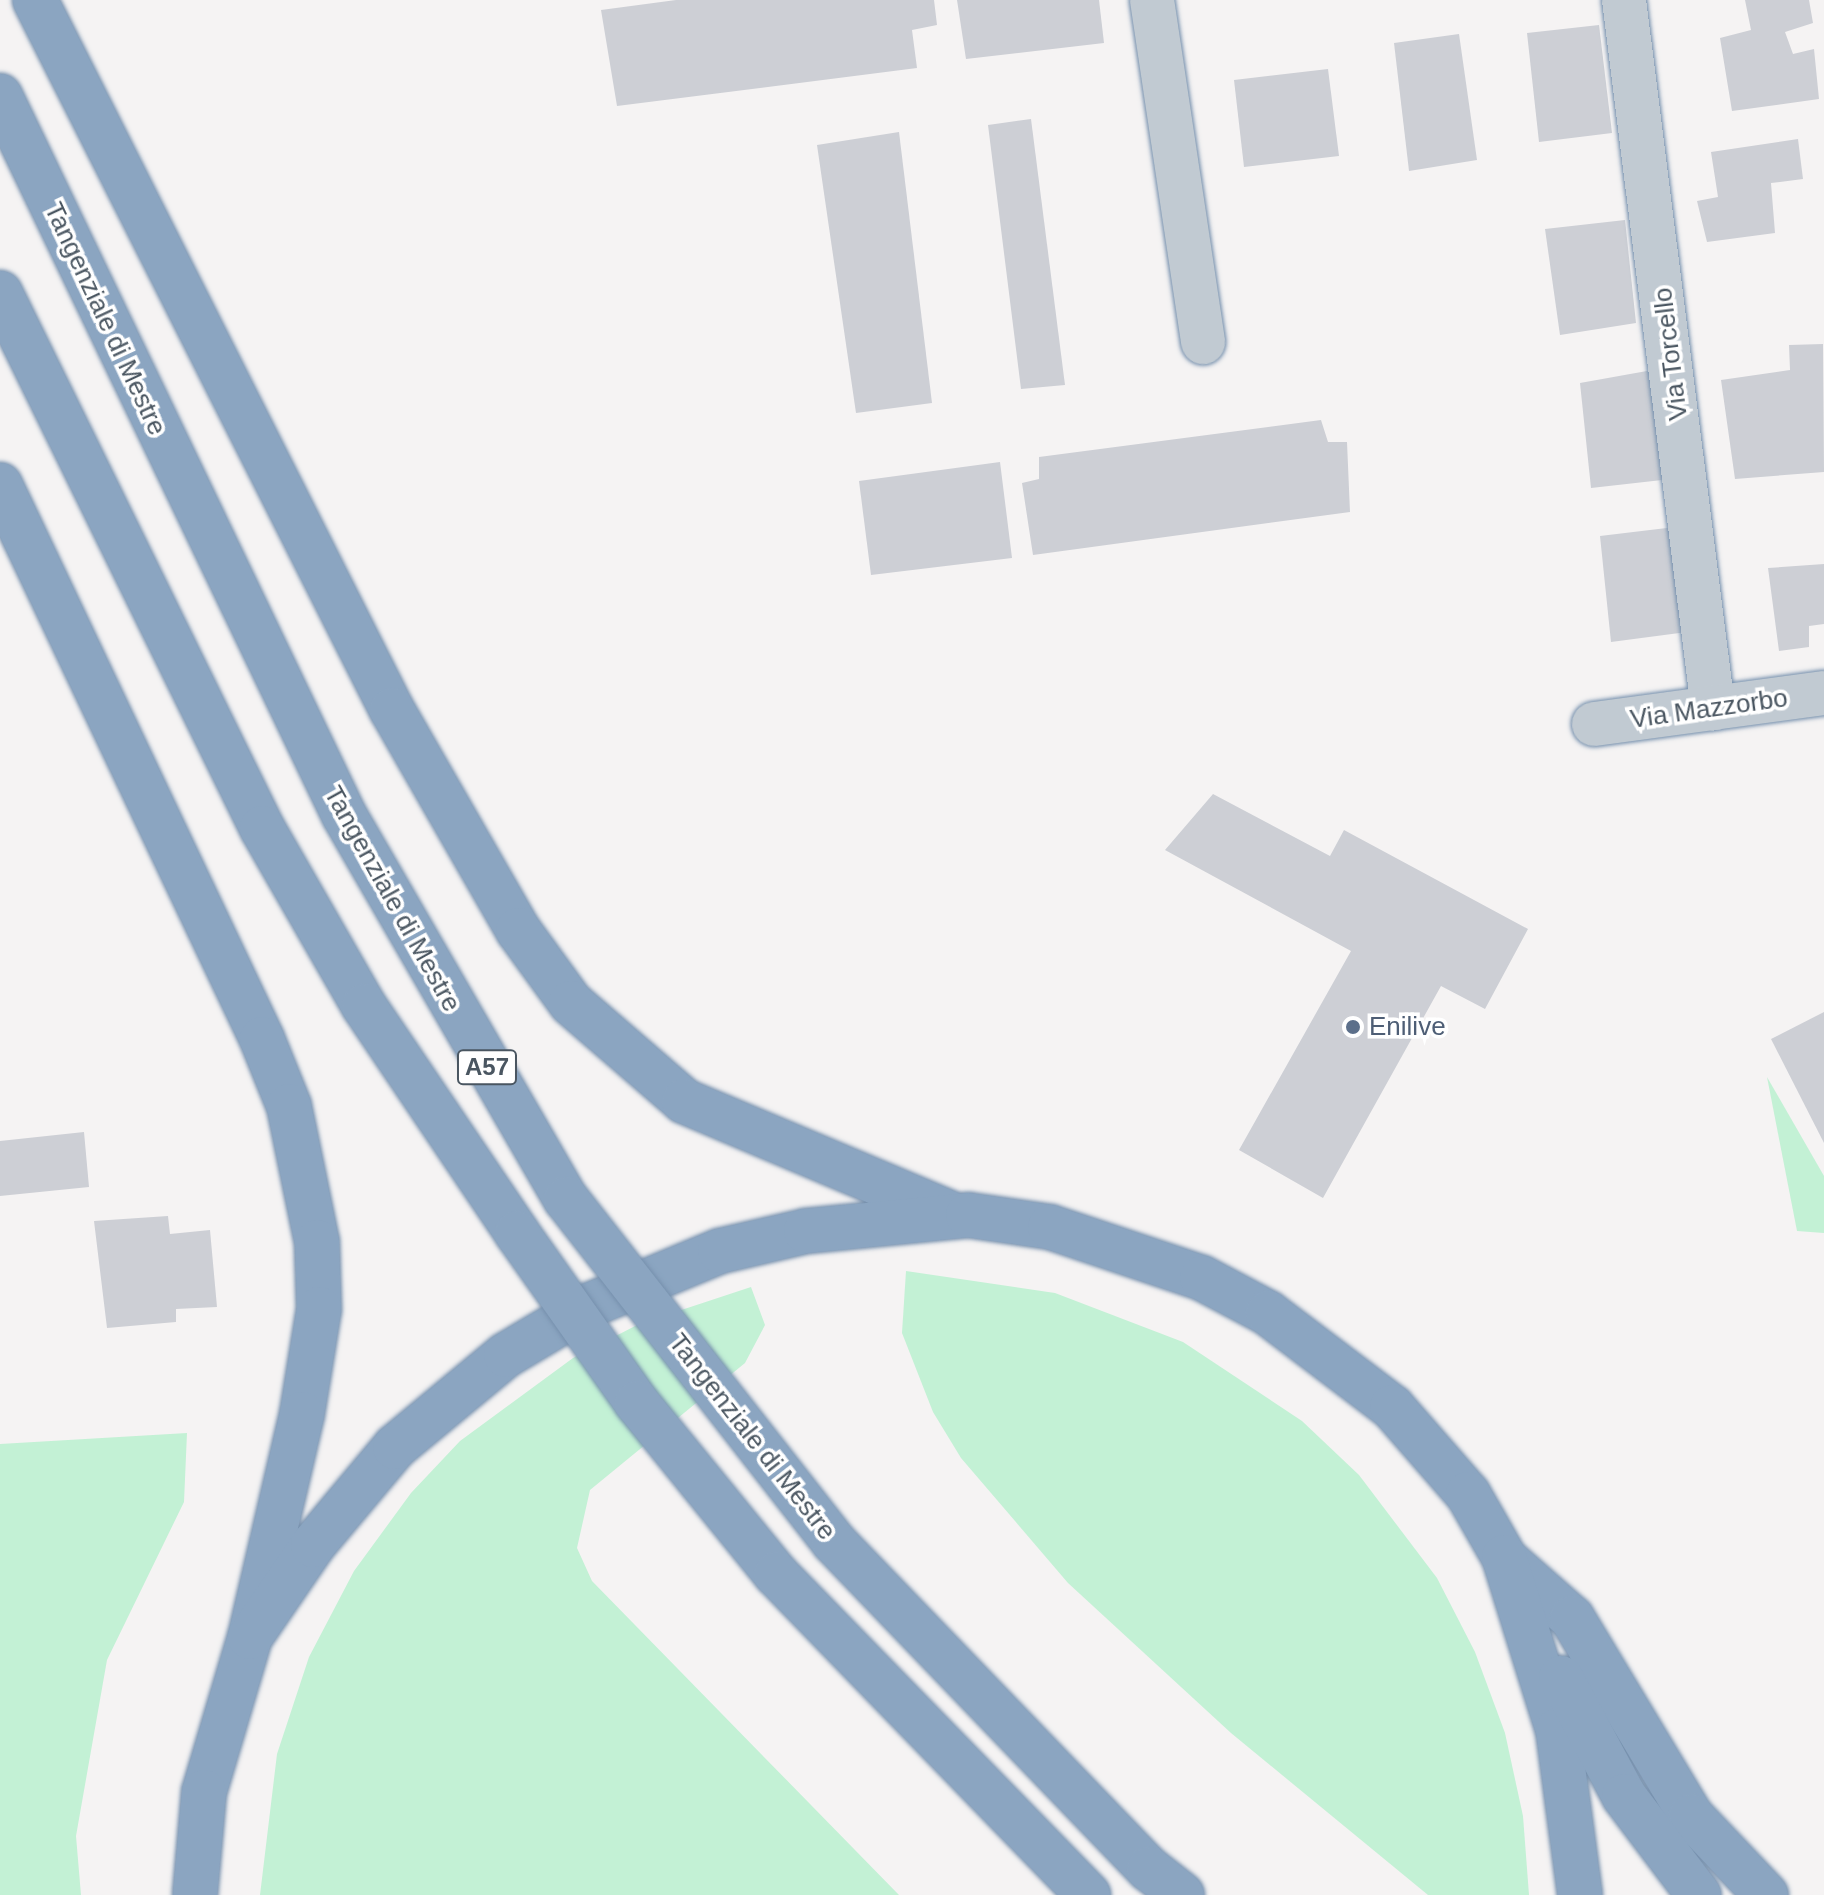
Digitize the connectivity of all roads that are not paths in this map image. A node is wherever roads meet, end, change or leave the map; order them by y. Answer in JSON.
{"nodes":[{"id":1,"x":35,"y":0,"type":"edge"},
{"id":2,"x":1152,"y":0,"type":"edge"},
{"id":3,"x":1624,"y":0,"type":"edge"},
{"id":4,"x":0,"y":96,"type":"edge"},
{"id":5,"x":0,"y":293,"type":"edge"},
{"id":6,"x":1203,"y":342,"type":"dead end"},
{"id":7,"x":5,"y":499,"type":"edge"},
{"id":8,"x":1824,"y":693,"type":"edge"},
{"id":9,"x":1713,"y":708,"type":"junction"},
{"id":10,"x":1594,"y":724,"type":"dead end"},
{"id":11,"x":955,"y":1216,"type":"junction"},
{"id":12,"x":1504,"y":1557,"type":"junction"},
{"id":13,"x":1525,"y":1616,"type":"junction"},
{"id":14,"x":250,"y":1637,"type":"junction"},
{"id":15,"x":195,"y":1895,"type":"edge"},
{"id":16,"x":1088,"y":1895,"type":"edge"},
{"id":17,"x":1182,"y":1895,"type":"edge"},
{"id":18,"x":1580,"y":1895,"type":"edge"},
{"id":19,"x":1699,"y":1895,"type":"edge"},
{"id":20,"x":1766,"y":1895,"type":"edge"}],
"edges":[{"from":1,"to":11,"type":"highway"},
{"from":2,"to":6,"type":"street"},
{"from":3,"to":9,"type":"street","name":"Via Torcello"},
{"from":4,"to":17,"type":"highway","name":"Tangenziale di Mestre","number":"A57","bridge":true},
{"from":5,"to":16,"type":"highway","number":"A57","bridge":true},
{"from":7,"to":14,"type":"highway"},
{"from":8,"to":9,"type":"street","name":"Via Mazzorbo"},
{"from":9,"to":10,"type":"street","name":"Via Mazzorbo"},
{"from":11,"to":12,"type":"highway"},
{"from":11,"to":14,"type":"highway"},
{"from":12,"to":13,"type":"highway"},
{"from":12,"to":20,"type":"highway"},
{"from":13,"to":18,"type":"highway"},
{"from":13,"to":19,"type":"highway"},
{"from":14,"to":15,"type":"highway"}]}
